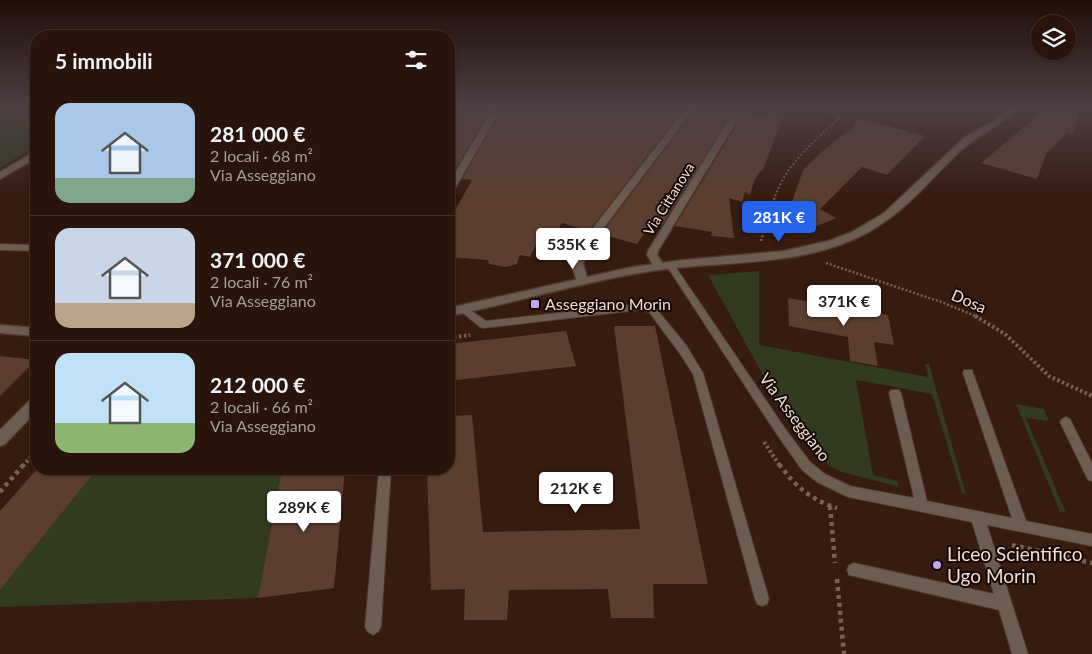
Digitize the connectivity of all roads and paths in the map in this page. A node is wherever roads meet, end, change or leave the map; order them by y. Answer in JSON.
{"nodes":[{"id":1,"x":480,"y":138,"type":"edge"},
{"id":2,"x":667,"y":138,"type":"edge"},
{"id":3,"x":722,"y":138,"type":"edge"},
{"id":4,"x":819,"y":138,"type":"edge"},
{"id":5,"x":970,"y":138,"type":"edge"},
{"id":6,"x":30,"y":158,"type":"edge"},
{"id":7,"x":0,"y":176,"type":"edge"},
{"id":8,"x":455,"y":180,"type":"edge"},
{"id":9,"x":761,"y":243,"type":"dead end"},
{"id":10,"x":0,"y":247,"type":"edge"},
{"id":11,"x":30,"y":248,"type":"edge"},
{"id":12,"x":822,"y":262,"type":"dead end"},
{"id":13,"x":664,"y":265,"type":"junction"},
{"id":14,"x":582,"y":281,"type":"junction"},
{"id":15,"x":463,"y":309,"type":"junction"},
{"id":16,"x":455,"y":311,"type":"edge"},
{"id":17,"x":0,"y":329,"type":"edge"},
{"id":18,"x":30,"y":332,"type":"edge"},
{"id":19,"x":968,"y":373,"type":"dead end"},
{"id":20,"x":895,"y":393,"type":"dead end"},
{"id":21,"x":1092,"y":396,"type":"edge"},
{"id":22,"x":30,"y":408,"type":"edge"},
{"id":23,"x":30,"y":414,"type":"edge"},
{"id":24,"x":1066,"y":422,"type":"dead end"},
{"id":25,"x":3,"y":437,"type":"edge"},
{"id":26,"x":30,"y":458,"type":"edge"},
{"id":27,"x":385,"y":475,"type":"edge"},
{"id":28,"x":1092,"y":476,"type":"edge"},
{"id":29,"x":0,"y":492,"type":"edge"},
{"id":30,"x":922,"y":506,"type":"junction"},
{"id":31,"x":977,"y":516,"type":"junction"},
{"id":32,"x":1021,"y":525,"type":"junction"},
{"id":33,"x":1092,"y":540,"type":"edge"},
{"id":34,"x":854,"y":570,"type":"dead end"},
{"id":35,"x":762,"y":599,"type":"dead end"},
{"id":36,"x":1004,"y":604,"type":"junction"},
{"id":37,"x":373,"y":627,"type":"dead end"},
{"id":38,"x":1020,"y":654,"type":"edge"}],
"edges":[{"from":1,"to":8,"type":"street"},
{"from":2,"to":14,"type":"street"},
{"from":3,"to":13,"type":"street","name":"Via Cittanova"},
{"from":4,"to":9,"type":"path"},
{"from":5,"to":13,"type":"street"},
{"from":6,"to":7,"type":"street"},
{"from":10,"to":11,"type":"lane"},
{"from":12,"to":21,"type":"path","name":"Dosa"},
{"from":13,"to":14,"type":"street"},
{"from":13,"to":30,"type":"lane","name":"Via Asseggiano"},
{"from":14,"to":15,"type":"street"},
{"from":15,"to":16,"type":"street"},
{"from":15,"to":35,"type":"lane"},
{"from":17,"to":18,"type":"street"},
{"from":19,"to":32,"type":"lane"},
{"from":20,"to":30,"type":"lane"},
{"from":22,"to":25,"type":"street"},
{"from":23,"to":25,"type":"street"},
{"from":24,"to":28,"type":"lane"},
{"from":26,"to":29,"type":"path"},
{"from":27,"to":37,"type":"lane"},
{"from":30,"to":31,"type":"lane","name":"Via Asseggiano"},
{"from":31,"to":32,"type":"lane","name":"Via Asseggiano"},
{"from":31,"to":36,"type":"lane"},
{"from":32,"to":33,"type":"lane","name":"Via Asseggiano"},
{"from":34,"to":36,"type":"lane"},
{"from":36,"to":38,"type":"lane"}]}
